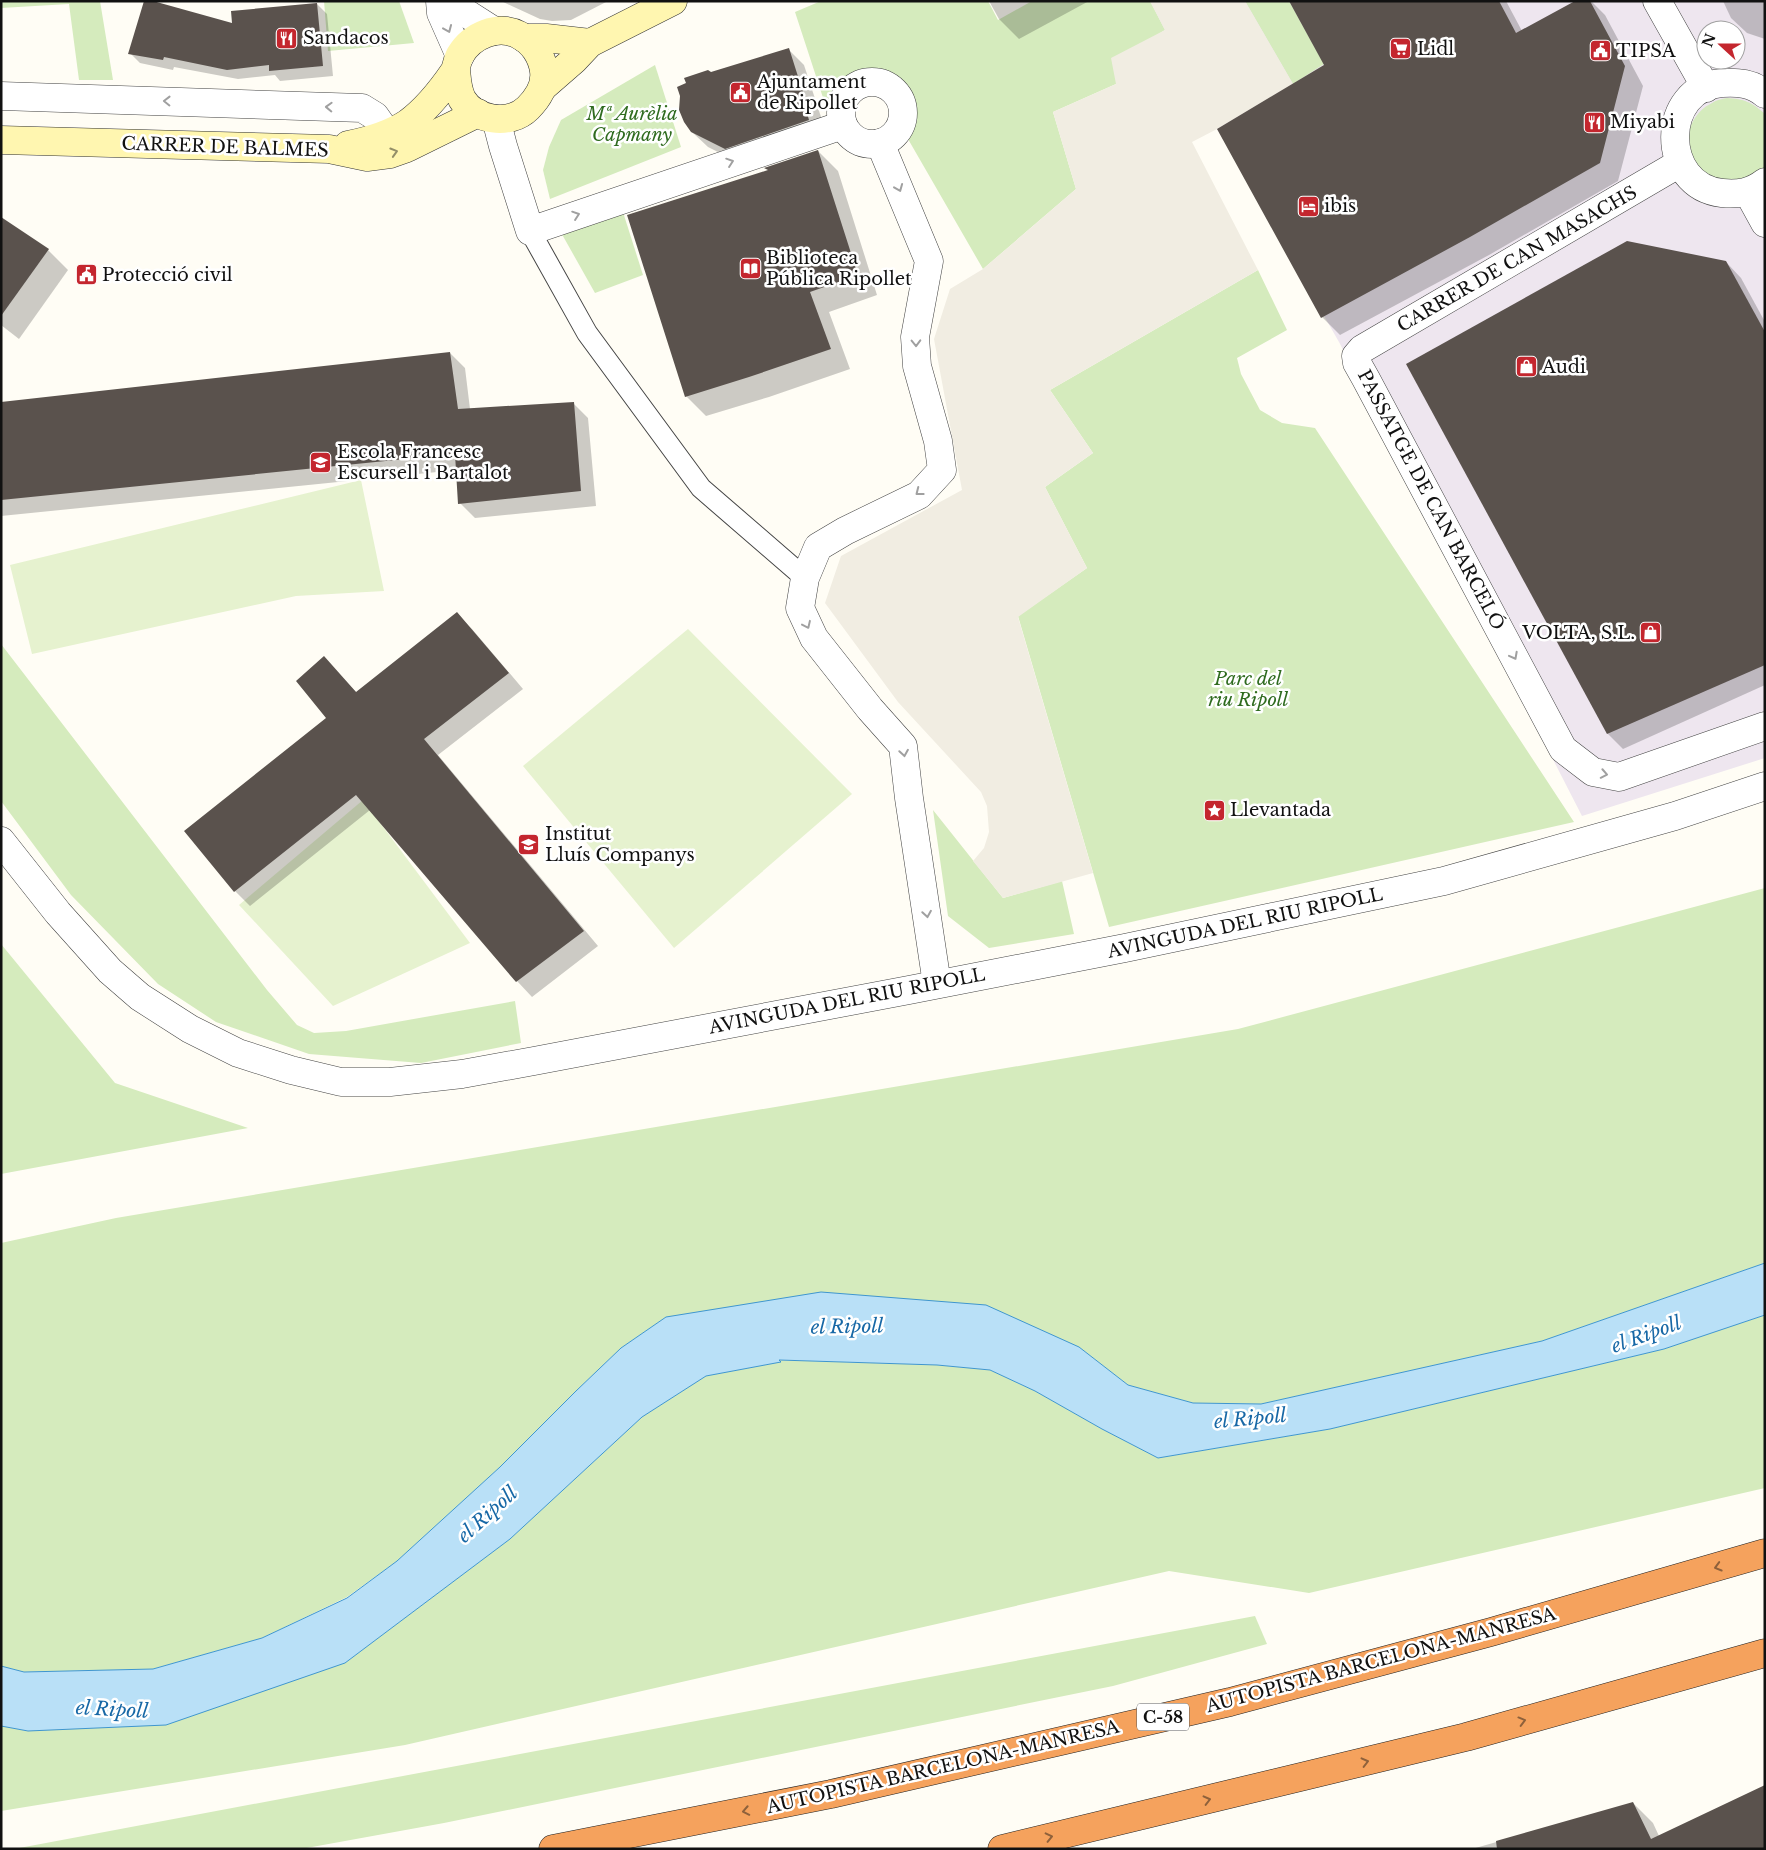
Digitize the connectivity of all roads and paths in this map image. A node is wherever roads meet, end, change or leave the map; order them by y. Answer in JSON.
{"nodes":[{"id":1,"x":440,"y":1,"type":"edge"},
{"id":2,"x":447,"y":1,"type":"edge"},
{"id":3,"x":673,"y":1,"type":"edge"},
{"id":4,"x":1657,"y":1,"type":"edge"},
{"id":5,"x":494,"y":31,"type":"junction"},
{"id":6,"x":524,"y":38,"type":"junction"},
{"id":7,"x":590,"y":43,"type":"junction"},
{"id":8,"x":458,"y":62,"type":"junction"},
{"id":9,"x":543,"y":88,"type":"junction"},
{"id":10,"x":1706,"y":88,"type":"junction"},
{"id":11,"x":1765,"y":94,"type":"edge"},
{"id":12,"x":1,"y":96,"type":"edge"},
{"id":13,"x":487,"y":116,"type":"junction"},
{"id":14,"x":843,"y":125,"type":"junction"},
{"id":15,"x":387,"y":133,"type":"junction"},
{"id":16,"x":1,"y":140,"type":"edge"},
{"id":17,"x":880,"y":143,"type":"junction"},
{"id":18,"x":329,"y":150,"type":"junction"},
{"id":19,"x":1680,"y":163,"type":"junction"},
{"id":20,"x":1756,"y":187,"type":"edge"},
{"id":21,"x":1765,"y":223,"type":"edge"},
{"id":22,"x":530,"y":231,"type":"junction"},
{"id":23,"x":1356,"y":356,"type":"joint"},
{"id":24,"x":805,"y":578,"type":"junction"},
{"id":25,"x":1765,"y":726,"type":"edge"},
{"id":26,"x":1765,"y":786,"type":"edge"},
{"id":27,"x":1,"y":841,"type":"edge"},
{"id":28,"x":937,"y":984,"type":"junction"},
{"id":29,"x":1765,"y":1553,"type":"edge"},
{"id":30,"x":1765,"y":1653,"type":"edge"},
{"id":31,"x":553,"y":1849,"type":"edge"},
{"id":32,"x":1002,"y":1849,"type":"edge"}],
"edges":[{"from":1,"to":8,"type":"street","one_way":true},
{"from":2,"to":5,"type":"street"},
{"from":3,"to":7,"type":"main road"},
{"from":4,"to":10,"type":"street"},
{"from":5,"to":6,"type":"main road"},
{"from":5,"to":8,"type":"main road"},
{"from":6,"to":7,"type":"main road"},
{"from":6,"to":9,"type":"main road"},
{"from":7,"to":9,"type":"main road"},
{"from":8,"to":13,"type":"main road"},
{"from":8,"to":15,"type":"main road"},
{"from":9,"to":13,"type":"main road"},
{"from":10,"to":11,"type":"street"},
{"from":10,"to":19,"type":"street"},
{"from":15,"to":12,"type":"street","one_way":true},
{"from":18,"to":13,"type":"main road","name":"CARRER DE BALMES","one_way":true},
{"from":13,"to":22,"type":"street"},
{"from":14,"to":17,"type":"street"},
{"from":14,"to":17,"type":"street"},
{"from":22,"to":14,"type":"street","one_way":true},
{"from":15,"to":18,"type":"main road"},
{"from":16,"to":18,"type":"main road","name":"CARRER DE BALMES"},
{"from":17,"to":24,"type":"street","one_way":true},
{"from":19,"to":20,"type":"street"},
{"from":19,"to":23,"type":"street","name":"CARRER DE CAN MASACHS"},
{"from":20,"to":21,"type":"street"},
{"from":22,"to":24,"type":"street"},
{"from":23,"to":25,"type":"street","name":"PASSATGE DE CAN BARCELÓ","one_way":true},
{"from":24,"to":28,"type":"street","one_way":true},
{"from":26,"to":28,"type":"street","name":"AVINGUDA DEL RIU RIPOLL"},
{"from":27,"to":28,"type":"street","name":"AVINGUDA DEL RIU RIPOLL"},
{"from":29,"to":31,"type":"highway","name":"AUTOPISTA BARCELONA-MANRESA","number":"C-58","one_way":true},
{"from":32,"to":30,"type":"highway","one_way":true}]}
